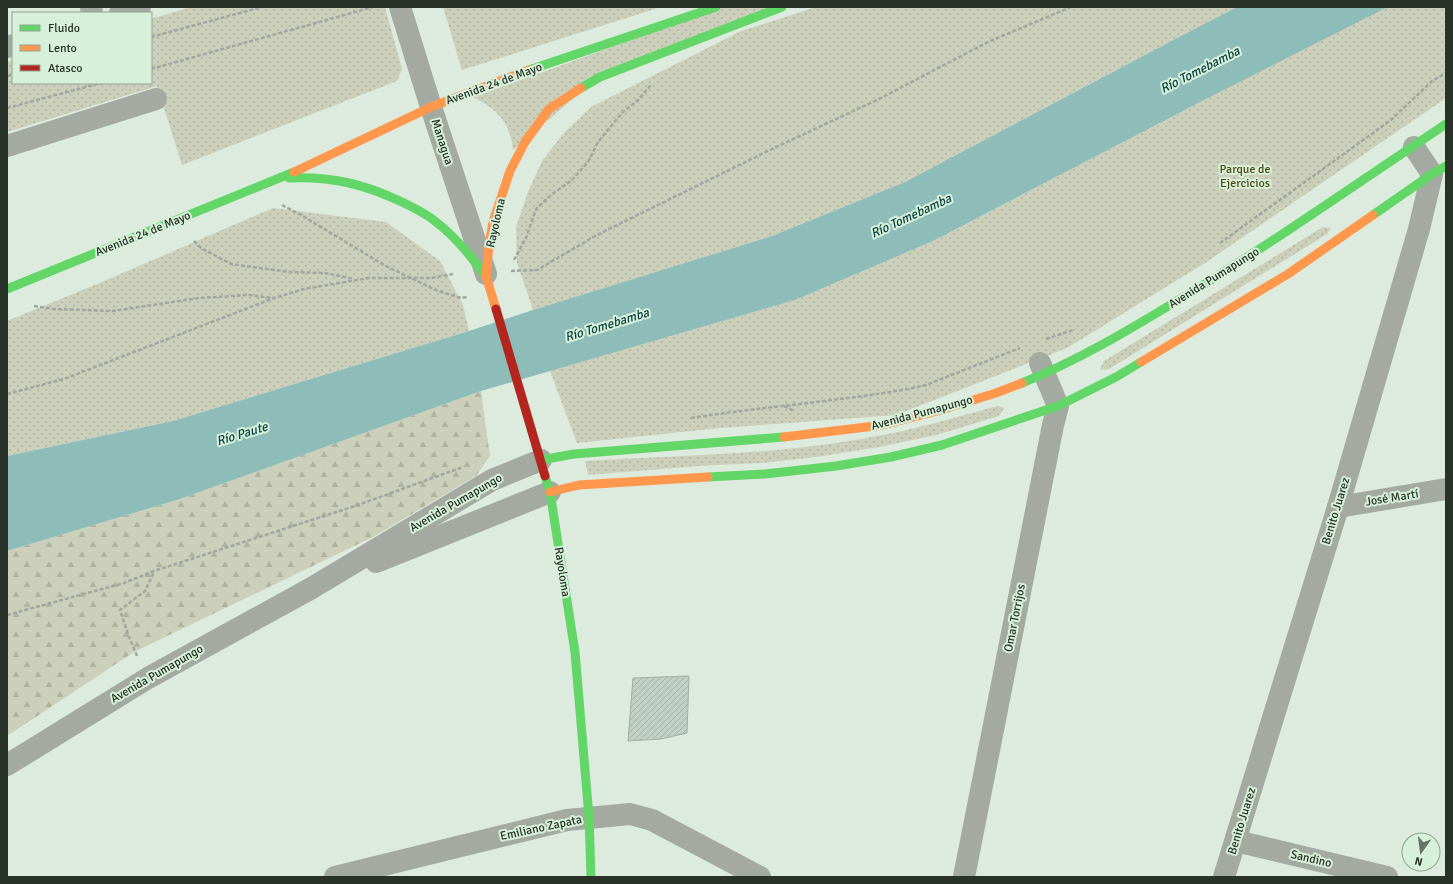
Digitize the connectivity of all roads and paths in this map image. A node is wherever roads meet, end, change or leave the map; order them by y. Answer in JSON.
{"nodes":[{"id":1,"x":140,"y":7,"type":"edge"},
{"id":2,"x":262,"y":7,"type":"edge"},
{"id":3,"x":373,"y":7,"type":"edge"},
{"id":4,"x":400,"y":7,"type":"edge"},
{"id":5,"x":716,"y":7,"type":"edge"},
{"id":6,"x":782,"y":7,"type":"edge"},
{"id":7,"x":1071,"y":7,"type":"edge"},
{"id":8,"x":123,"y":12,"type":"edge"},
{"id":9,"x":152,"y":37,"type":"edge"},
{"id":10,"x":152,"y":70,"type":"edge"},
{"id":11,"x":1446,"y":74,"type":"edge"},
{"id":12,"x":656,"y":80,"type":"dead end"},
{"id":13,"x":97,"y":84,"type":"edge"},
{"id":14,"x":156,"y":99,"type":"dead end"},
{"id":15,"x":431,"y":107,"type":"junction"},
{"id":16,"x":7,"y":108,"type":"edge"},
{"id":17,"x":1446,"y":124,"type":"edge"},
{"id":18,"x":7,"y":146,"type":"edge"},
{"id":19,"x":1414,"y":147,"type":"junction"},
{"id":20,"x":1439,"y":170,"type":"edge"},
{"id":21,"x":280,"y":179,"type":"junction"},
{"id":22,"x":250,"y":190,"type":"junction"},
{"id":23,"x":429,"y":216,"type":"joint"},
{"id":24,"x":173,"y":221,"type":"junction"},
{"id":25,"x":1217,"y":245,"type":"dead end"},
{"id":26,"x":411,"y":278,"type":"junction"},
{"id":27,"x":357,"y":280,"type":"junction"},
{"id":28,"x":8,"y":284,"type":"edge"},
{"id":29,"x":489,"y":285,"type":"junction"},
{"id":30,"x":274,"y":298,"type":"junction"},
{"id":31,"x":27,"y":305,"type":"dead end"},
{"id":32,"x":1073,"y":330,"type":"dead end"},
{"id":33,"x":1044,"y":340,"type":"dead end"},
{"id":34,"x":1022,"y":347,"type":"dead end"},
{"id":35,"x":1043,"y":368,"type":"junction"},
{"id":36,"x":7,"y":394,"type":"edge"},
{"id":37,"x":1058,"y":406,"type":"junction"},
{"id":38,"x":687,"y":419,"type":"dead end"},
{"id":39,"x":538,"y":452,"type":"junction"},
{"id":40,"x":463,"y":467,"type":"dead end"},
{"id":41,"x":1446,"y":489,"type":"edge"},
{"id":42,"x":550,"y":492,"type":"junction"},
{"id":43,"x":1338,"y":507,"type":"junction"},
{"id":44,"x":154,"y":571,"type":"junction"},
{"id":45,"x":310,"y":589,"type":"junction"},
{"id":46,"x":7,"y":615,"type":"edge"},
{"id":47,"x":148,"y":678,"type":"junction"},
{"id":48,"x":7,"y":765,"type":"edge"},
{"id":49,"x":589,"y":818,"type":"junction"},
{"id":50,"x":1236,"y":841,"type":"junction"},
{"id":51,"x":335,"y":877,"type":"edge"},
{"id":52,"x":591,"y":877,"type":"edge"},
{"id":53,"x":760,"y":877,"type":"edge"},
{"id":54,"x":964,"y":877,"type":"edge"},
{"id":55,"x":1224,"y":877,"type":"edge"},
{"id":56,"x":1387,"y":877,"type":"edge"}],
"edges":[{"from":1,"to":8,"type":"street"},
{"from":2,"to":9,"type":"path"},
{"from":3,"to":10,"type":"path"},
{"from":4,"to":15,"type":"street","name":"Managua"},
{"from":5,"to":15,"type":"main road","name":"Avenida 24 de Mayo"},
{"from":6,"to":29,"type":"main road","name":"Rayoloma"},
{"from":7,"to":12,"type":"path"},
{"from":11,"to":25,"type":"path"},
{"from":13,"to":16,"type":"path"},
{"from":14,"to":18,"type":"street"},
{"from":15,"to":21,"type":"main road","name":"Avenida 24 de Mayo"},
{"from":15,"to":29,"type":"street","name":"Managua"},
{"from":17,"to":19,"type":"main road","name":"Avenida Pumapungo"},
{"from":19,"to":20,"type":"street"},
{"from":19,"to":35,"type":"main road","name":"Avenida Pumapungo"},
{"from":20,"to":37,"type":"main road","name":"Avenida Pumapungo"},
{"from":20,"to":43,"type":"street","name":"Benito Juarez"},
{"from":21,"to":22,"type":"main road","name":"Avenida 24 de Mayo"},
{"from":21,"to":23,"type":"main road","name":"Avenida 24 de Mayo"},
{"from":22,"to":24,"type":"main road","name":"Avenida 24 de Mayo"},
{"from":22,"to":26,"type":"path"},
{"from":23,"to":29,"type":"main road","name":"Rayoloma"},
{"from":24,"to":27,"type":"path"},
{"from":24,"to":28,"type":"main road","name":"Avenida 24 de Mayo"},
{"from":26,"to":27,"type":"path"},
{"from":26,"to":29,"type":"path"},
{"from":26,"to":29,"type":"path"},
{"from":27,"to":30,"type":"path"},
{"from":29,"to":39,"type":"main road","name":"Rayoloma"},
{"from":30,"to":31,"type":"path"},
{"from":30,"to":36,"type":"path"},
{"from":32,"to":33,"type":"path"},
{"from":34,"to":38,"type":"path"},
{"from":35,"to":37,"type":"street"},
{"from":35,"to":39,"type":"main road","name":"Avenida Pumapungo"},
{"from":37,"to":42,"type":"main road","name":"Avenida Pumapungo"},
{"from":37,"to":54,"type":"street","name":"Omar Torrijos"},
{"from":39,"to":42,"type":"main road","name":"Rayoloma"},
{"from":39,"to":45,"type":"street","name":"Avenida Pumapungo"},
{"from":40,"to":44,"type":"path"},
{"from":41,"to":43,"type":"street","name":"José Martí"},
{"from":42,"to":45,"type":"street","name":"Avenida Pumapungo"},
{"from":42,"to":49,"type":"main road","name":"Rayoloma"},
{"from":43,"to":50,"type":"street","name":"Benito Juarez"},
{"from":44,"to":46,"type":"path"},
{"from":44,"to":47,"type":"path"},
{"from":45,"to":47,"type":"street","name":"Avenida Pumapungo"},
{"from":47,"to":48,"type":"street","name":"Avenida Pumapungo"},
{"from":49,"to":51,"type":"street","name":"Emiliano Zapata"},
{"from":49,"to":52,"type":"main road","name":"Rayoloma"},
{"from":49,"to":53,"type":"street","name":"Emiliano Zapata"},
{"from":50,"to":55,"type":"street","name":"Benito Juarez"},
{"from":50,"to":56,"type":"street","name":"Sandino"}]}
